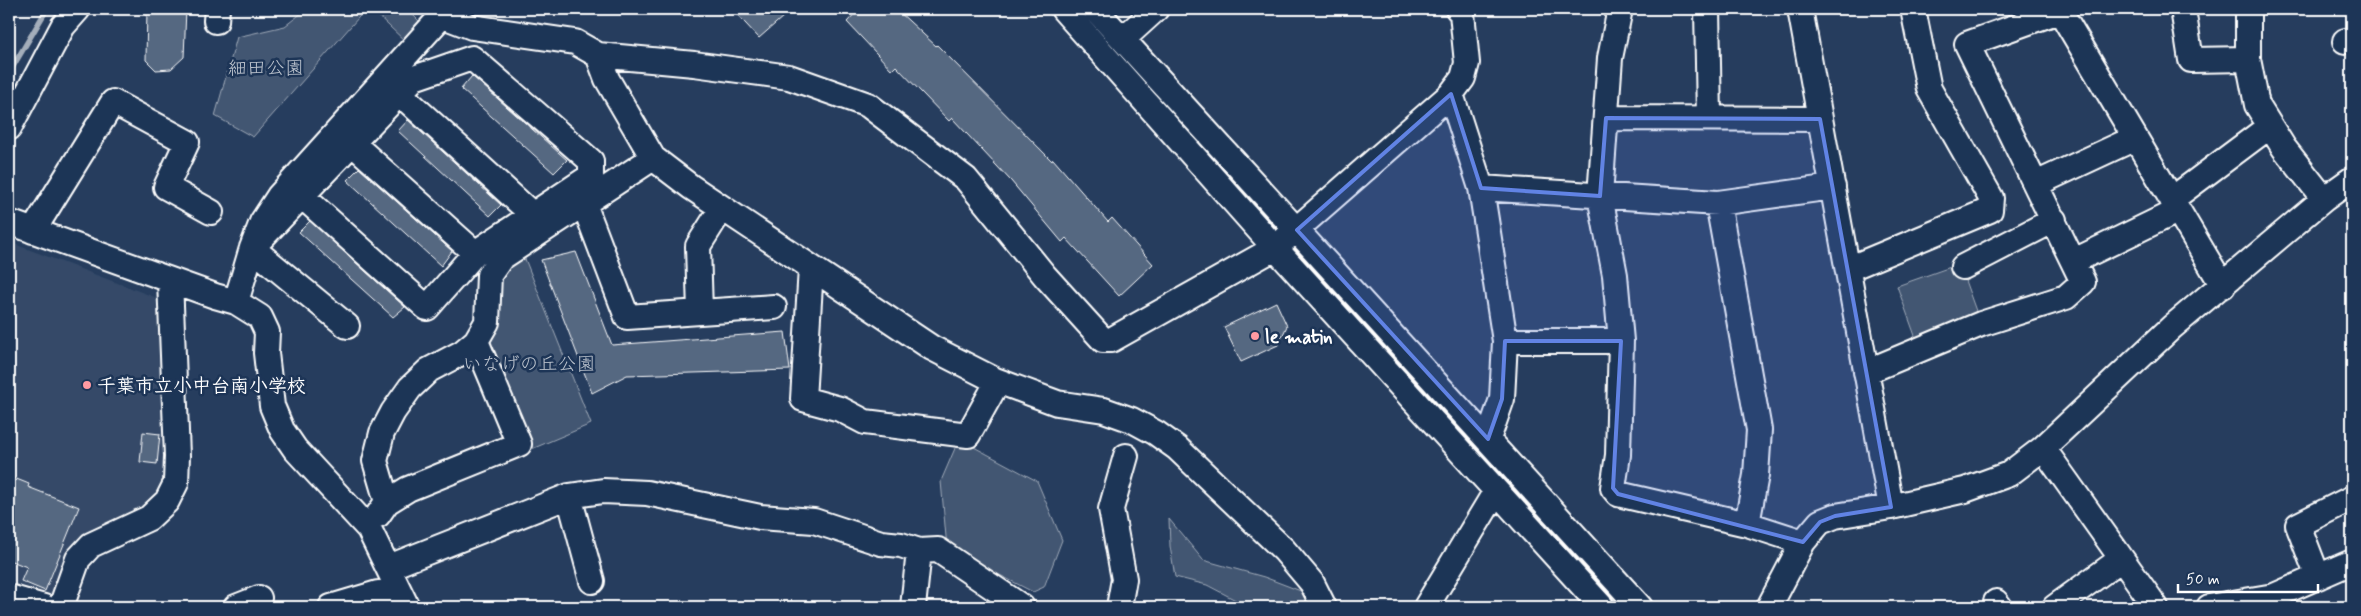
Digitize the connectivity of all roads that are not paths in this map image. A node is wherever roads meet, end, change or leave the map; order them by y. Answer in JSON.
{"nodes":[{"id":1,"x":78,"y":9,"type":"edge"},
{"id":2,"x":1063,"y":9,"type":"edge"},
{"id":3,"x":1096,"y":9,"type":"edge"},
{"id":4,"x":1156,"y":9,"type":"edge"},
{"id":5,"x":1620,"y":9,"type":"edge"},
{"id":6,"x":1707,"y":9,"type":"edge"},
{"id":7,"x":1800,"y":9,"type":"edge"},
{"id":8,"x":2183,"y":9,"type":"edge"},
{"id":9,"x":2248,"y":9,"type":"edge"},
{"id":10,"x":1461,"y":10,"type":"edge"},
{"id":11,"x":1919,"y":10,"type":"edge"},
{"id":12,"x":2059,"y":10,"type":"edge"},
{"id":13,"x":444,"y":12,"type":"edge"},
{"id":14,"x":1123,"y":39,"type":"junction"},
{"id":15,"x":598,"y":55,"type":"junction"},
{"id":16,"x":2248,"y":59,"type":"junction"},
{"id":17,"x":399,"y":93,"type":"junction"},
{"id":18,"x":1451,"y":94,"type":"junction"},
{"id":19,"x":1606,"y":118,"type":"junction"},
{"id":20,"x":1709,"y":118,"type":"junction"},
{"id":21,"x":1820,"y":119,"type":"junction"},
{"id":22,"x":2270,"y":126,"type":"junction"},
{"id":23,"x":9,"y":128,"type":"edge"},
{"id":24,"x":2135,"y":138,"type":"junction"},
{"id":25,"x":352,"y":143,"type":"junction"},
{"id":26,"x":653,"y":158,"type":"junction"},
{"id":27,"x":2352,"y":179,"type":"edge"},
{"id":28,"x":2036,"y":184,"type":"junction"},
{"id":29,"x":1481,"y":188,"type":"junction"},
{"id":30,"x":1833,"y":188,"type":"junction"},
{"id":31,"x":302,"y":196,"type":"junction"},
{"id":32,"x":1600,"y":196,"type":"junction"},
{"id":33,"x":2324,"y":199,"type":"junction"},
{"id":34,"x":1718,"y":203,"type":"junction"},
{"id":35,"x":584,"y":204,"type":"junction"},
{"id":36,"x":2174,"y":205,"type":"junction"},
{"id":37,"x":722,"y":208,"type":"junction"},
{"id":38,"x":211,"y":212,"type":"dead end"},
{"id":39,"x":533,"y":215,"type":"junction"},
{"id":40,"x":2054,"y":220,"type":"junction"},
{"id":41,"x":9,"y":222,"type":"edge"},
{"id":42,"x":1297,"y":230,"type":"junction"},
{"id":43,"x":33,"y":231,"type":"junction"},
{"id":44,"x":252,"y":248,"type":"junction"},
{"id":45,"x":1275,"y":248,"type":"junction"},
{"id":46,"x":475,"y":254,"type":"junction"},
{"id":47,"x":2074,"y":261,"type":"junction"},
{"id":48,"x":1962,"y":266,"type":"dead end"},
{"id":49,"x":811,"y":268,"type":"junction"},
{"id":50,"x":1848,"y":269,"type":"junction"},
{"id":51,"x":170,"y":280,"type":"junction"},
{"id":52,"x":2223,"y":286,"type":"junction"},
{"id":53,"x":236,"y":302,"type":"junction"},
{"id":54,"x":774,"y":307,"type":"dead end"},
{"id":55,"x":700,"y":312,"type":"junction"},
{"id":56,"x":347,"y":326,"type":"dead end"},
{"id":57,"x":476,"y":341,"type":"junction"},
{"id":58,"x":1505,"y":341,"type":"junction"},
{"id":59,"x":1621,"y":341,"type":"junction"},
{"id":60,"x":1866,"y":372,"type":"junction"},
{"id":61,"x":998,"y":381,"type":"junction"},
{"id":62,"x":1488,"y":439,"type":"junction"},
{"id":63,"x":2043,"y":448,"type":"junction"},
{"id":64,"x":1126,"y":456,"type":"dead end"},
{"id":65,"x":1496,"y":491,"type":"junction"},
{"id":66,"x":568,"y":496,"type":"junction"},
{"id":67,"x":2352,"y":498,"type":"edge"},
{"id":68,"x":386,"y":502,"type":"junction"},
{"id":69,"x":1891,"y":507,"type":"junction"},
{"id":70,"x":1747,"y":524,"type":"junction"},
{"id":71,"x":368,"y":529,"type":"junction"},
{"id":72,"x":1803,"y":542,"type":"junction"},
{"id":73,"x":919,"y":551,"type":"junction"},
{"id":74,"x":2121,"y":558,"type":"junction"},
{"id":75,"x":2352,"y":562,"type":"edge"},
{"id":76,"x":389,"y":567,"type":"junction"},
{"id":77,"x":2318,"y":577,"type":"junction"},
{"id":78,"x":592,"y":581,"type":"dead end"},
{"id":79,"x":9,"y":597,"type":"edge"},
{"id":80,"x":259,"y":598,"type":"dead end"},
{"id":81,"x":403,"y":600,"type":"edge"},
{"id":82,"x":44,"y":607,"type":"edge"},
{"id":83,"x":61,"y":607,"type":"edge"},
{"id":84,"x":236,"y":607,"type":"edge"},
{"id":85,"x":331,"y":607,"type":"edge"},
{"id":86,"x":913,"y":607,"type":"edge"},
{"id":87,"x":1022,"y":607,"type":"edge"},
{"id":88,"x":1118,"y":607,"type":"edge"},
{"id":89,"x":1324,"y":607,"type":"edge"},
{"id":90,"x":1426,"y":607,"type":"edge"},
{"id":91,"x":1602,"y":607,"type":"edge"},
{"id":92,"x":1640,"y":607,"type":"edge"},
{"id":93,"x":1769,"y":607,"type":"edge"},
{"id":94,"x":2055,"y":607,"type":"edge"},
{"id":95,"x":2156,"y":607,"type":"edge"},
{"id":96,"x":2209,"y":607,"type":"edge"}],
"edges":[{"from":1,"to":23,"type":"street"},
{"from":2,"to":45,"type":"street"},
{"from":3,"to":14,"type":"street"},
{"from":4,"to":14,"type":"street"},
{"from":5,"to":19,"type":"street"},
{"from":6,"to":20,"type":"street"},
{"from":7,"to":21,"type":"street"},
{"from":8,"to":16,"type":"street"},
{"from":9,"to":16,"type":"street"},
{"from":10,"to":18,"type":"street"},
{"from":11,"to":50,"type":"street"},
{"from":12,"to":24,"type":"street"},
{"from":12,"to":28,"type":"street"},
{"from":13,"to":15,"type":"street"},
{"from":13,"to":44,"type":"street"},
{"from":14,"to":42,"type":"street"},
{"from":15,"to":26,"type":"street"},
{"from":15,"to":45,"type":"street"},
{"from":16,"to":22,"type":"street"},
{"from":17,"to":25,"type":"street"},
{"from":17,"to":39,"type":"street"},
{"from":17,"to":39,"type":"street"},
{"from":18,"to":29,"type":"street"},
{"from":18,"to":42,"type":"street"},
{"from":19,"to":20,"type":"street"},
{"from":19,"to":32,"type":"street"},
{"from":20,"to":21,"type":"street"},
{"from":21,"to":30,"type":"street"},
{"from":22,"to":33,"type":"street"},
{"from":22,"to":36,"type":"street"},
{"from":24,"to":28,"type":"street"},
{"from":24,"to":36,"type":"street"},
{"from":25,"to":31,"type":"street"},
{"from":25,"to":46,"type":"street"},
{"from":26,"to":35,"type":"street"},
{"from":26,"to":37,"type":"street"},
{"from":27,"to":33,"type":"street"},
{"from":28,"to":40,"type":"street"},
{"from":29,"to":32,"type":"street"},
{"from":29,"to":58,"type":"street"},
{"from":30,"to":34,"type":"street"},
{"from":30,"to":50,"type":"street"},
{"from":31,"to":44,"type":"street"},
{"from":31,"to":46,"type":"street"},
{"from":32,"to":34,"type":"street"},
{"from":32,"to":59,"type":"street"},
{"from":33,"to":52,"type":"street"},
{"from":34,"to":70,"type":"street"},
{"from":35,"to":55,"type":"street"},
{"from":35,"to":57,"type":"street"},
{"from":36,"to":47,"type":"street"},
{"from":36,"to":52,"type":"street"},
{"from":37,"to":49,"type":"street"},
{"from":37,"to":55,"type":"street"},
{"from":38,"to":43,"type":"street"},
{"from":39,"to":46,"type":"street"},
{"from":40,"to":47,"type":"street"},
{"from":40,"to":48,"type":"street"},
{"from":41,"to":43,"type":"street"},
{"from":42,"to":45,"type":"street"},
{"from":42,"to":62,"type":"street"},
{"from":43,"to":51,"type":"street"},
{"from":44,"to":53,"type":"street"},
{"from":44,"to":56,"type":"street"},
{"from":45,"to":65,"type":"street"},
{"from":47,"to":60,"type":"street"},
{"from":49,"to":61,"type":"street"},
{"from":49,"to":61,"type":"street"},
{"from":50,"to":60,"type":"street"},
{"from":51,"to":53,"type":"street"},
{"from":51,"to":83,"type":"street"},
{"from":52,"to":63,"type":"street"},
{"from":53,"to":71,"type":"street"},
{"from":54,"to":55,"type":"street"},
{"from":57,"to":68,"type":"street"},
{"from":57,"to":68,"type":"street"},
{"from":58,"to":59,"type":"street"},
{"from":58,"to":62,"type":"street"},
{"from":59,"to":70,"type":"street"},
{"from":60,"to":69,"type":"street"},
{"from":61,"to":89,"type":"street"},
{"from":62,"to":92,"type":"street"},
{"from":63,"to":69,"type":"street"},
{"from":63,"to":74,"type":"street"},
{"from":64,"to":88,"type":"street"},
{"from":65,"to":90,"type":"street"},
{"from":65,"to":91,"type":"street"},
{"from":66,"to":73,"type":"street"},
{"from":66,"to":76,"type":"street"},
{"from":66,"to":78,"type":"street"},
{"from":67,"to":77,"type":"street"},
{"from":68,"to":71,"type":"street"},
{"from":69,"to":72,"type":"street"},
{"from":70,"to":72,"type":"street"},
{"from":71,"to":76,"type":"street"},
{"from":72,"to":93,"type":"street"},
{"from":73,"to":86,"type":"street"},
{"from":73,"to":87,"type":"street"},
{"from":74,"to":94,"type":"street"},
{"from":74,"to":95,"type":"street"},
{"from":75,"to":77,"type":"street"},
{"from":76,"to":81,"type":"street"},
{"from":77,"to":96,"type":"street"},
{"from":79,"to":82,"type":"street"},
{"from":80,"to":84,"type":"street"},
{"from":81,"to":85,"type":"street"}]}
